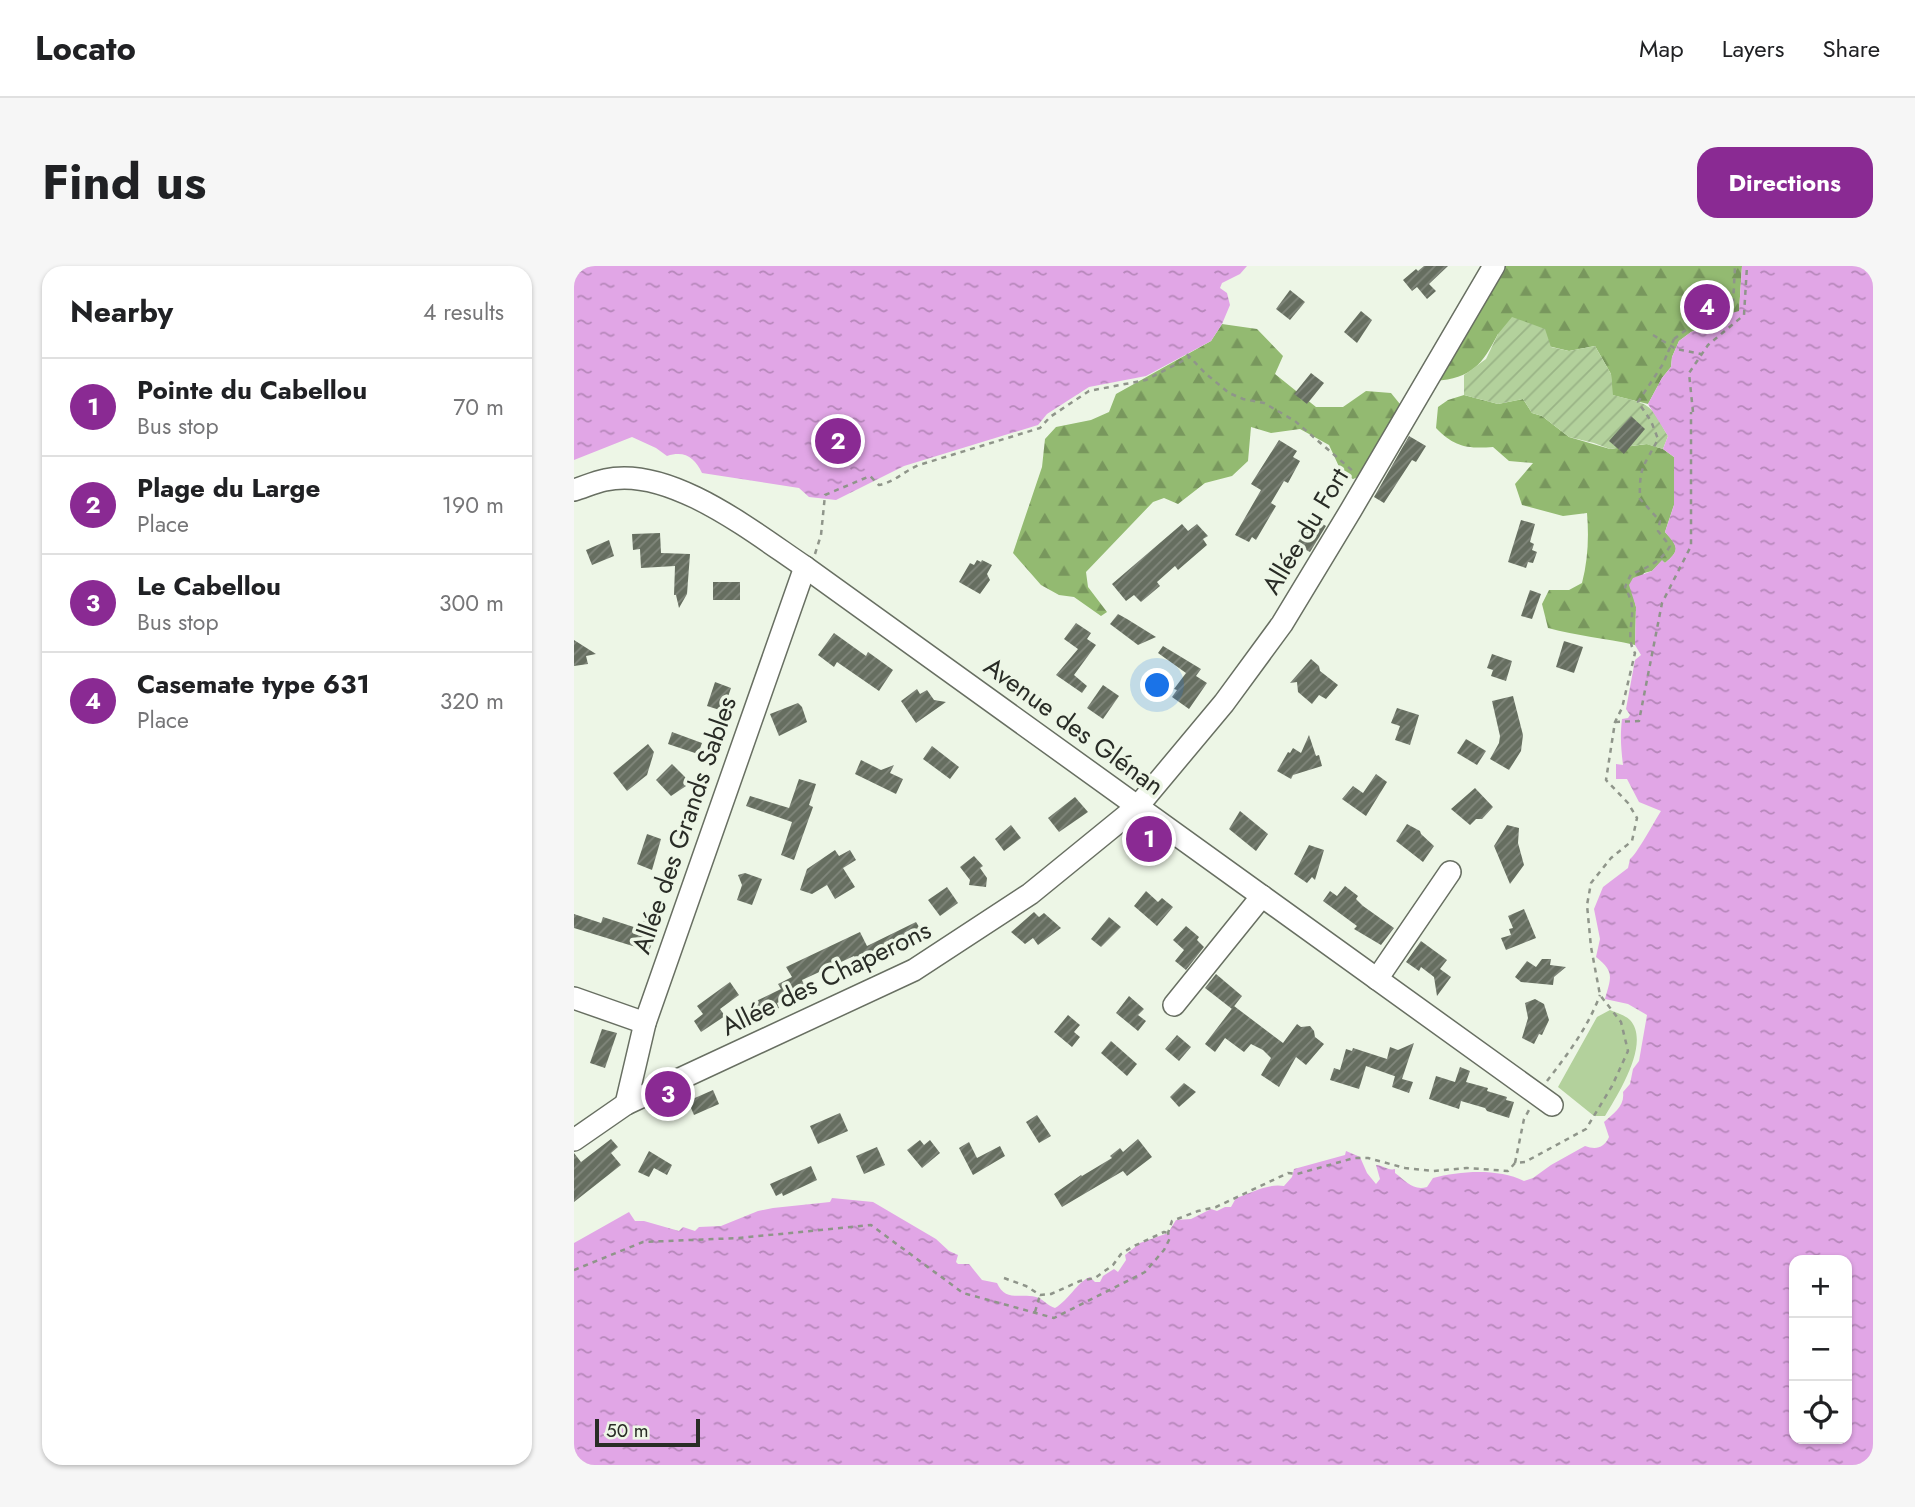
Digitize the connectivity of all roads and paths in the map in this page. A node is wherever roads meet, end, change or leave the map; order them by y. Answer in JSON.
{"nodes":[{"id":1,"x":1494,"y":266,"type":"edge"},
{"id":2,"x":1735,"y":266,"type":"edge"},
{"id":3,"x":1747,"y":266,"type":"edge"},
{"id":4,"x":1653,"y":335,"type":"dead end"},
{"id":5,"x":1702,"y":354,"type":"junction"},
{"id":6,"x":1367,"y":484,"type":"junction"},
{"id":7,"x":574,"y":490,"type":"edge"},
{"id":8,"x":808,"y":569,"type":"junction"},
{"id":9,"x":1615,"y":722,"type":"junction"},
{"id":10,"x":1138,"y":806,"type":"junction"},
{"id":11,"x":1450,"y":872,"type":"dead end"},
{"id":12,"x":1262,"y":895,"type":"junction"},
{"id":13,"x":1377,"y":979,"type":"junction"},
{"id":14,"x":1600,"y":995,"type":"junction"},
{"id":15,"x":574,"y":998,"type":"edge"},
{"id":16,"x":1174,"y":1005,"type":"dead end"},
{"id":17,"x":645,"y":1023,"type":"junction"},
{"id":18,"x":1544,"y":1100,"type":"junction"},
{"id":19,"x":626,"y":1104,"type":"junction"},
{"id":20,"x":574,"y":1140,"type":"edge"},
{"id":21,"x":1515,"y":1163,"type":"junction"},
{"id":22,"x":1168,"y":1233,"type":"junction"},
{"id":23,"x":574,"y":1270,"type":"edge"},
{"id":24,"x":1004,"y":1278,"type":"dead end"},
{"id":25,"x":1040,"y":1295,"type":"junction"},
{"id":26,"x":1034,"y":1313,"type":"junction"}],
"edges":[{"from":1,"to":6,"type":"street","name":"Allée du Fort"},
{"from":2,"to":9,"type":"path","bridge":true},
{"from":3,"to":5,"type":"path"},
{"from":4,"to":5,"type":"path"},
{"from":5,"to":9,"type":"path"},
{"from":6,"to":8,"type":"path"},
{"from":6,"to":10,"type":"street","name":"Allée du Fort"},
{"from":7,"to":8,"type":"street","name":"Avenue des Glénan"},
{"from":8,"to":10,"type":"street","name":"Avenue des Glénan"},
{"from":8,"to":17,"type":"street","name":"Allée des Grands Sables"},
{"from":9,"to":14,"type":"path"},
{"from":10,"to":12,"type":"street","name":"Avenue des Glénan"},
{"from":10,"to":19,"type":"street","name":"Allée des Chaperons"},
{"from":11,"to":13,"type":"street"},
{"from":12,"to":13,"type":"street","name":"Avenue des Glénan"},
{"from":12,"to":16,"type":"street"},
{"from":13,"to":18,"type":"street","name":"Avenue des Glénan"},
{"from":14,"to":18,"type":"path"},
{"from":14,"to":21,"type":"path"},
{"from":15,"to":17,"type":"street"},
{"from":17,"to":19,"type":"street","name":"Allée des Grands Sables"},
{"from":18,"to":21,"type":"path"},
{"from":19,"to":20,"type":"street","name":"Allée des Chaperons"},
{"from":21,"to":22,"type":"path"},
{"from":22,"to":25,"type":"path"},
{"from":22,"to":26,"type":"path"},
{"from":23,"to":26,"type":"path"},
{"from":24,"to":25,"type":"path"},
{"from":25,"to":26,"type":"path"}]}
